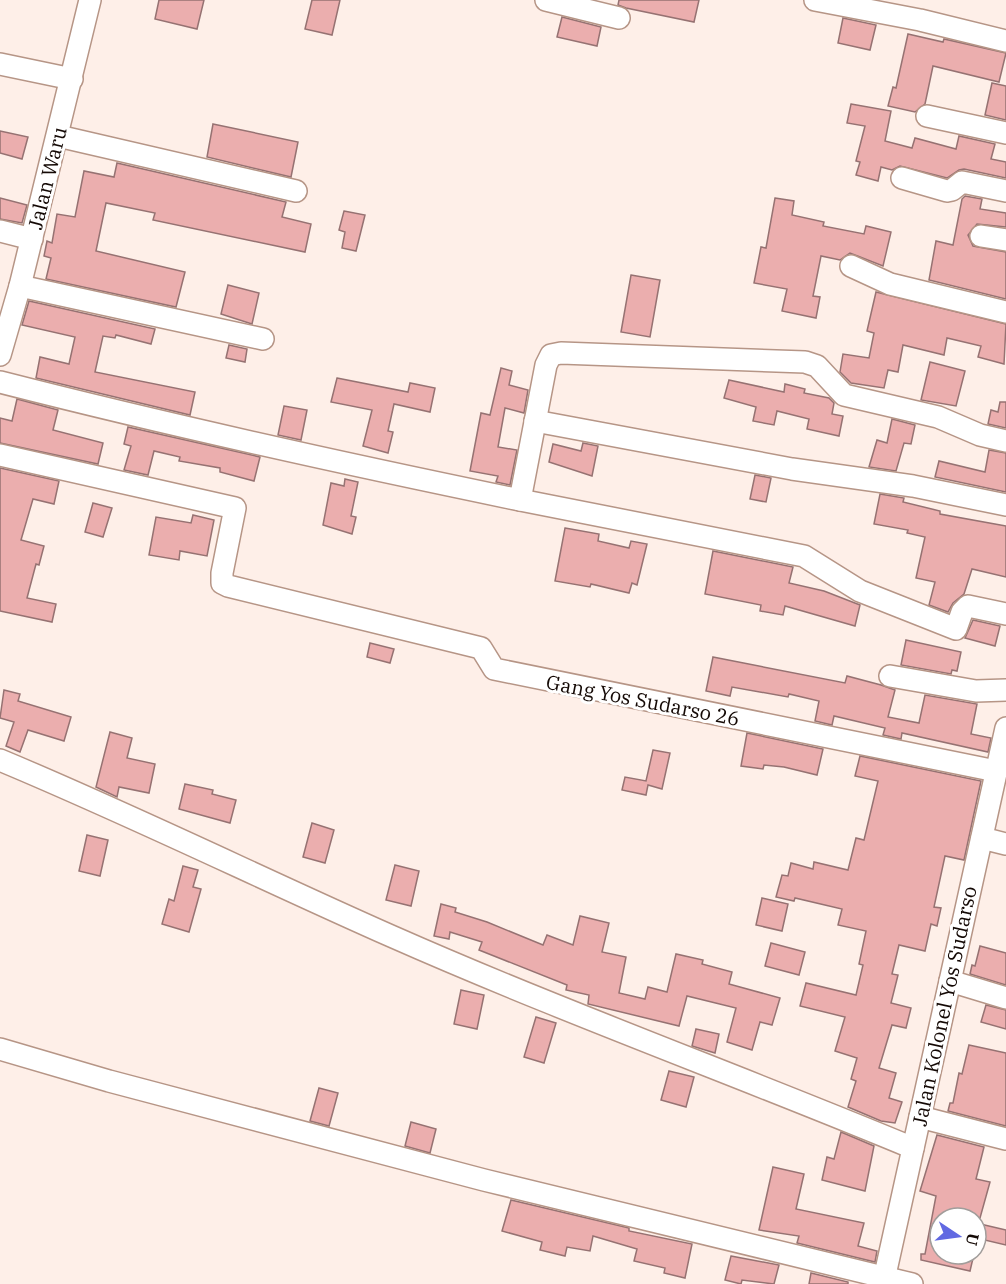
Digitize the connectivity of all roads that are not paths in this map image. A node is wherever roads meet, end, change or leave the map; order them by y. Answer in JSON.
{"nodes":[{"id":1,"x":90,"y":0,"type":"edge"},
{"id":2,"x":546,"y":0,"type":"edge"},
{"id":3,"x":815,"y":0,"type":"edge"},
{"id":4,"x":619,"y":18,"type":"dead end"},
{"id":5,"x":1006,"y":41,"type":"edge"},
{"id":6,"x":0,"y":64,"type":"edge"},
{"id":7,"x":72,"y":79,"type":"junction"},
{"id":8,"x":927,"y":116,"type":"dead end"},
{"id":9,"x":1006,"y":133,"type":"edge"},
{"id":10,"x":58,"y":136,"type":"junction"},
{"id":11,"x":902,"y":178,"type":"dead end"},
{"id":12,"x":296,"y":190,"type":"dead end"},
{"id":13,"x":1006,"y":192,"type":"edge"},
{"id":14,"x":0,"y":231,"type":"edge"},
{"id":15,"x":981,"y":236,"type":"dead end"},
{"id":16,"x":32,"y":239,"type":"junction"},
{"id":17,"x":1006,"y":240,"type":"edge"},
{"id":18,"x":852,"y":267,"type":"dead end"},
{"id":19,"x":21,"y":286,"type":"junction"},
{"id":20,"x":1006,"y":312,"type":"edge"},
{"id":21,"x":263,"y":339,"type":"dead end"},
{"id":22,"x":1,"y":352,"type":"edge"},
{"id":23,"x":0,"y":382,"type":"edge"},
{"id":24,"x":535,"y":421,"type":"junction"},
{"id":25,"x":1006,"y":441,"type":"edge"},
{"id":26,"x":0,"y":455,"type":"edge"},
{"id":27,"x":520,"y":500,"type":"junction"},
{"id":28,"x":1006,"y":506,"type":"edge"},
{"id":29,"x":1006,"y":614,"type":"edge"},
{"id":30,"x":890,"y":676,"type":"dead end"},
{"id":31,"x":1006,"y":690,"type":"edge"},
{"id":32,"x":1006,"y":728,"type":"edge"},
{"id":33,"x":0,"y":760,"type":"edge"},
{"id":34,"x":999,"y":780,"type":"edge"},
{"id":35,"x":981,"y":838,"type":"junction"},
{"id":36,"x":1006,"y":844,"type":"edge"},
{"id":37,"x":950,"y":981,"type":"junction"},
{"id":38,"x":1006,"y":998,"type":"edge"},
{"id":39,"x":0,"y":1049,"type":"edge"},
{"id":40,"x":920,"y":1117,"type":"junction"},
{"id":41,"x":1006,"y":1139,"type":"edge"},
{"id":42,"x":913,"y":1148,"type":"junction"},
{"id":43,"x":883,"y":1281,"type":"edge"},
{"id":44,"x":912,"y":1284,"type":"edge"}],
"edges":[{"from":1,"to":7,"type":"street","name":"Jalan Waru"},
{"from":2,"to":4,"type":"street"},
{"from":3,"to":5,"type":"street"},
{"from":6,"to":7,"type":"street"},
{"from":7,"to":10,"type":"street","name":"Jalan Waru"},
{"from":8,"to":9,"type":"street"},
{"from":10,"to":12,"type":"street"},
{"from":10,"to":16,"type":"street","name":"Jalan Waru"},
{"from":11,"to":13,"type":"street"},
{"from":14,"to":16,"type":"street"},
{"from":15,"to":17,"type":"street"},
{"from":16,"to":19,"type":"street","name":"Jalan Waru"},
{"from":18,"to":20,"type":"street"},
{"from":19,"to":21,"type":"street"},
{"from":19,"to":22,"type":"street","name":"Jalan Waru"},
{"from":23,"to":27,"type":"street"},
{"from":24,"to":25,"type":"street"},
{"from":24,"to":27,"type":"street"},
{"from":24,"to":28,"type":"street"},
{"from":26,"to":34,"type":"street","name":"Gang Yos Sudarso 26"},
{"from":27,"to":29,"type":"street"},
{"from":30,"to":31,"type":"street"},
{"from":32,"to":34,"type":"street","name":"Jalan Kolonel Yos Sudarso"},
{"from":33,"to":42,"type":"street"},
{"from":34,"to":35,"type":"street","name":"Jalan Kolonel Yos Sudarso"},
{"from":35,"to":36,"type":"street"},
{"from":35,"to":37,"type":"street","name":"Jalan Kolonel Yos Sudarso"},
{"from":37,"to":38,"type":"street"},
{"from":37,"to":40,"type":"street","name":"Jalan Kolonel Yos Sudarso"},
{"from":39,"to":43,"type":"street"},
{"from":40,"to":41,"type":"street"},
{"from":40,"to":42,"type":"street","name":"Jalan Kolonel Yos Sudarso"},
{"from":42,"to":43,"type":"street","name":"Jalan Kolonel Yos Sudarso"},
{"from":43,"to":44,"type":"street"}]}
